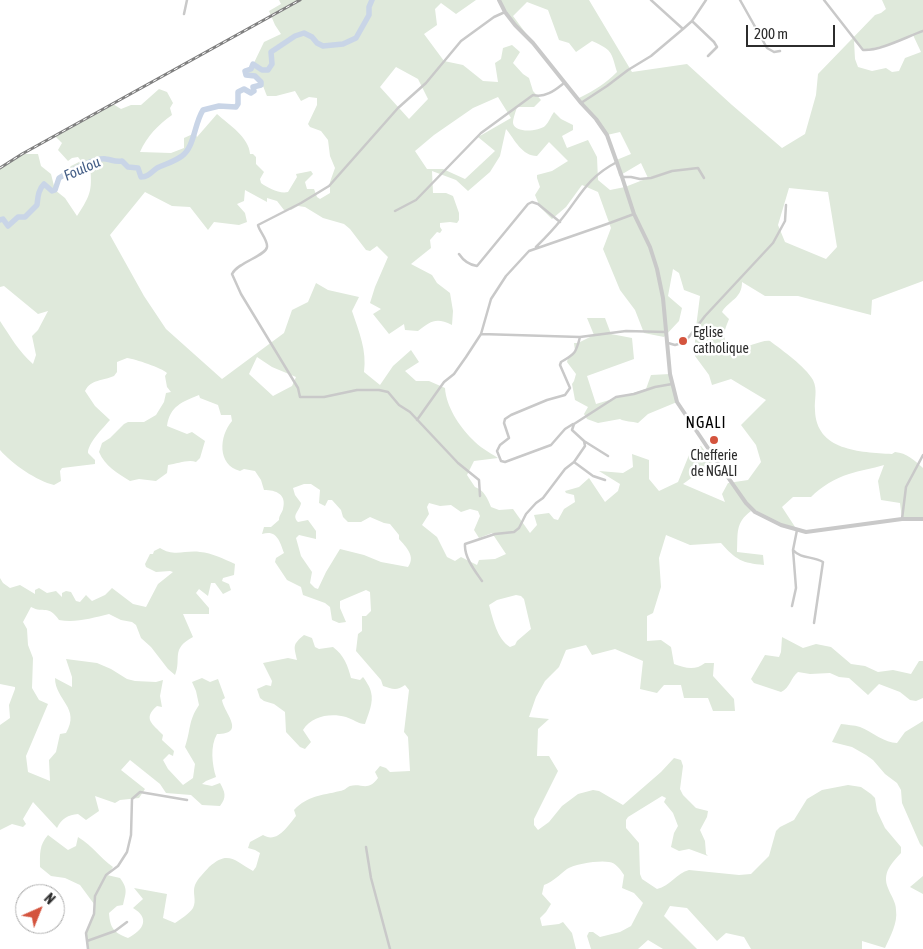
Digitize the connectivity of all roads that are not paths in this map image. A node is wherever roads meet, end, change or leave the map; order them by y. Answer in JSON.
{"nodes":[{"id":1,"x":187,"y":0,"type":"edge"},
{"id":2,"x":499,"y":0,"type":"edge"},
{"id":3,"x":651,"y":0,"type":"edge"},
{"id":4,"x":706,"y":0,"type":"edge"},
{"id":5,"x":740,"y":0,"type":"edge"},
{"id":6,"x":824,"y":0,"type":"edge"},
{"id":7,"x":505,"y":12,"type":"junction"},
{"id":8,"x":184,"y":14,"type":"dead end"},
{"id":9,"x":692,"y":21,"type":"junction"},
{"id":10,"x":683,"y":29,"type":"junction"},
{"id":11,"x":923,"y":31,"type":"edge"},
{"id":12,"x":780,"y":51,"type":"dead end"},
{"id":13,"x":708,"y":56,"type":"dead end"},
{"id":14,"x":564,"y":83,"type":"junction"},
{"id":15,"x":581,"y":103,"type":"junction"},
{"id":16,"x":617,"y":162,"type":"junction"},
{"id":17,"x":622,"y":177,"type":"junction"},
{"id":18,"x":704,"y":178,"type":"dead end"},
{"id":19,"x":786,"y":205,"type":"dead end"},
{"id":20,"x":395,"y":211,"type":"dead end"},
{"id":21,"x":634,"y":214,"type":"junction"},
{"id":22,"x":560,"y":222,"type":"junction"},
{"id":23,"x":535,"y":248,"type":"junction"},
{"id":24,"x":459,"y":254,"type":"dead end"},
{"id":25,"x":666,"y":332,"type":"junction"},
{"id":26,"x":481,"y":334,"type":"junction"},
{"id":27,"x":580,"y":337,"type":"junction"},
{"id":28,"x":666,"y":342,"type":"junction"},
{"id":29,"x":672,"y":384,"type":"junction"},
{"id":30,"x":417,"y":420,"type":"junction"},
{"id":31,"x":574,"y":424,"type":"junction"},
{"id":32,"x":584,"y":441,"type":"junction"},
{"id":33,"x":923,"y":455,"type":"edge"},
{"id":34,"x":608,"y":456,"type":"dead end"},
{"id":35,"x":574,"y":462,"type":"junction"},
{"id":36,"x":605,"y":480,"type":"dead end"},
{"id":37,"x":480,"y":496,"type":"dead end"},
{"id":38,"x":902,"y":519,"type":"junction"},
{"id":39,"x":923,"y":519,"type":"edge"},
{"id":40,"x":797,"y":530,"type":"junction"},
{"id":41,"x":793,"y":550,"type":"junction"},
{"id":42,"x":482,"y":581,"type":"dead end"},
{"id":43,"x":792,"y":606,"type":"dead end"},
{"id":44,"x":814,"y":623,"type":"dead end"},
{"id":45,"x":187,"y":800,"type":"dead end"},
{"id":46,"x":366,"y":847,"type":"dead end"},
{"id":47,"x":127,"y":922,"type":"dead end"},
{"id":48,"x":87,"y":941,"type":"junction"},
{"id":49,"x":88,"y":949,"type":"edge"},
{"id":50,"x":390,"y":949,"type":"edge"}],
"edges":[{"from":1,"to":8,"type":"street"},
{"from":2,"to":7,"type":"street"},
{"from":3,"to":10,"type":"street"},
{"from":4,"to":9,"type":"street"},
{"from":5,"to":12,"type":"street"},
{"from":6,"to":11,"type":"street"},
{"from":7,"to":14,"type":"street"},
{"from":7,"to":30,"type":"street"},
{"from":9,"to":10,"type":"street"},
{"from":9,"to":13,"type":"street"},
{"from":10,"to":15,"type":"street"},
{"from":14,"to":15,"type":"street"},
{"from":14,"to":20,"type":"street"},
{"from":15,"to":16,"type":"street"},
{"from":16,"to":17,"type":"street"},
{"from":16,"to":22,"type":"street"},
{"from":17,"to":18,"type":"street"},
{"from":17,"to":21,"type":"street"},
{"from":19,"to":28,"type":"street"},
{"from":21,"to":23,"type":"street"},
{"from":21,"to":25,"type":"street"},
{"from":22,"to":23,"type":"street"},
{"from":22,"to":24,"type":"street"},
{"from":23,"to":26,"type":"street"},
{"from":25,"to":27,"type":"street"},
{"from":25,"to":28,"type":"street"},
{"from":26,"to":27,"type":"street"},
{"from":26,"to":30,"type":"street"},
{"from":27,"to":31,"type":"street"},
{"from":28,"to":29,"type":"street"},
{"from":29,"to":31,"type":"street"},
{"from":29,"to":40,"type":"street"},
{"from":30,"to":37,"type":"street"},
{"from":31,"to":32,"type":"street"},
{"from":32,"to":34,"type":"street"},
{"from":32,"to":35,"type":"street"},
{"from":33,"to":38,"type":"street"},
{"from":35,"to":36,"type":"street"},
{"from":35,"to":42,"type":"street"},
{"from":38,"to":39,"type":"street"},
{"from":38,"to":40,"type":"street"},
{"from":40,"to":41,"type":"street"},
{"from":41,"to":43,"type":"street"},
{"from":41,"to":44,"type":"street"},
{"from":45,"to":48,"type":"street"},
{"from":46,"to":50,"type":"street"},
{"from":47,"to":48,"type":"street"},
{"from":48,"to":49,"type":"street"}]}
